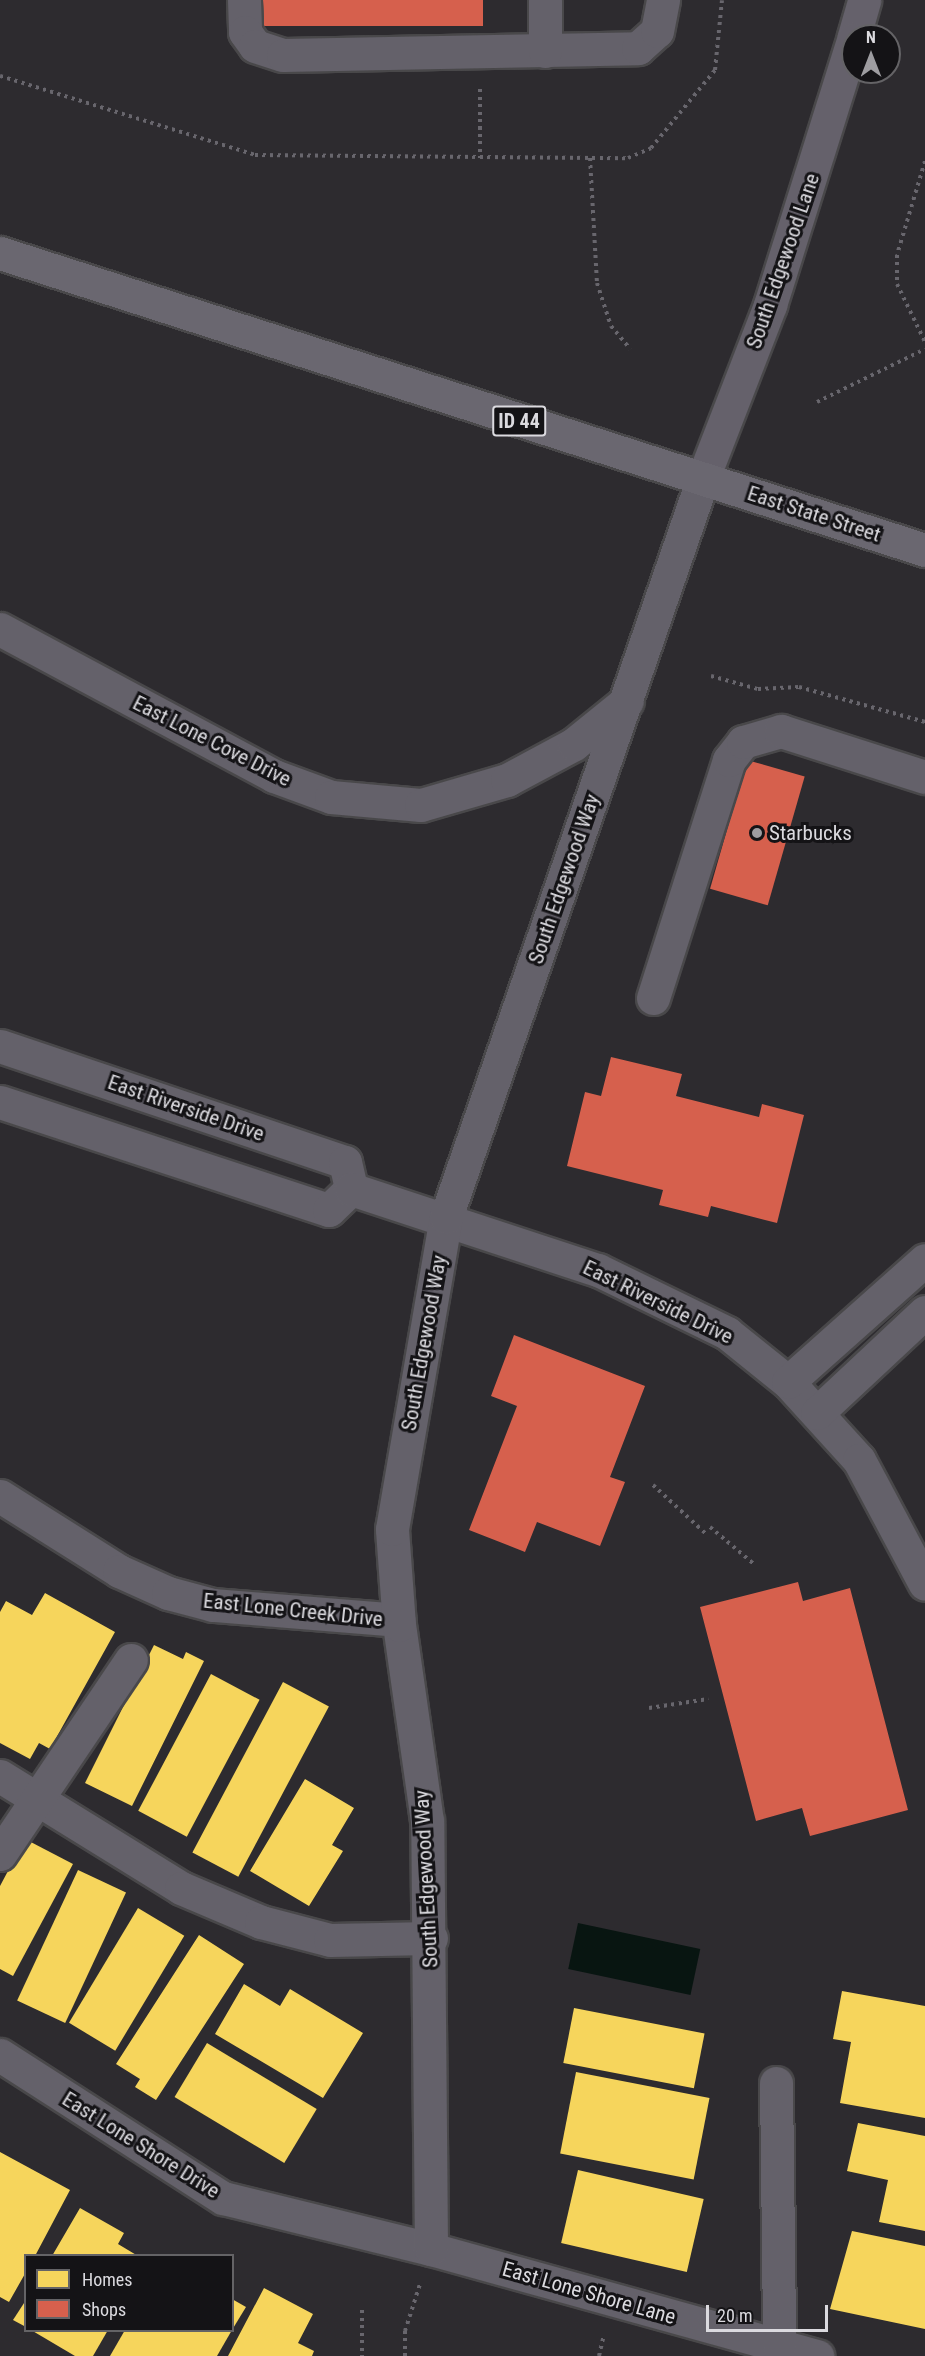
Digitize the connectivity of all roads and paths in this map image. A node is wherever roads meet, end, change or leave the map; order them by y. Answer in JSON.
{"nodes":[{"id":1,"x":244,"y":0,"type":"edge"},
{"id":2,"x":545,"y":0,"type":"edge"},
{"id":3,"x":663,"y":0,"type":"edge"},
{"id":4,"x":722,"y":0,"type":"edge"},
{"id":5,"x":864,"y":0,"type":"edge"},
{"id":6,"x":858,"y":24,"type":"edge"},
{"id":7,"x":545,"y":51,"type":"junction"},
{"id":8,"x":480,"y":52,"type":"junction"},
{"id":9,"x":0,"y":76,"type":"edge"},
{"id":10,"x":841,"y":79,"type":"edge"},
{"id":11,"x":480,"y":158,"type":"junction"},
{"id":12,"x":590,"y":158,"type":"junction"},
{"id":13,"x":925,"y":161,"type":"edge"},
{"id":14,"x":0,"y":253,"type":"edge"},
{"id":15,"x":925,"y":342,"type":"edge"},
{"id":16,"x":630,"y":349,"type":"dead end"},
{"id":17,"x":925,"y":349,"type":"edge"},
{"id":18,"x":817,"y":402,"type":"dead end"},
{"id":19,"x":704,"y":478,"type":"junction"},
{"id":20,"x":925,"y":550,"type":"edge"},
{"id":21,"x":0,"y":629,"type":"edge"},
{"id":22,"x":711,"y":676,"type":"dead end"},
{"id":23,"x":627,"y":701,"type":"junction"},
{"id":24,"x":925,"y":722,"type":"edge"},
{"id":25,"x":925,"y":777,"type":"edge"},
{"id":26,"x":653,"y":998,"type":"dead end"},
{"id":27,"x":0,"y":1046,"type":"edge"},
{"id":28,"x":0,"y":1102,"type":"edge"},
{"id":29,"x":351,"y":1189,"type":"junction"},
{"id":30,"x":446,"y":1217,"type":"junction"},
{"id":31,"x":925,"y":1260,"type":"edge"},
{"id":32,"x":925,"y":1312,"type":"edge"},
{"id":33,"x":788,"y":1382,"type":"junction"},
{"id":34,"x":818,"y":1413,"type":"junction"},
{"id":35,"x":653,"y":1485,"type":"dead end"},
{"id":36,"x":0,"y":1496,"type":"edge"},
{"id":37,"x":710,"y":1527,"type":"dead end"},
{"id":38,"x":705,"y":1533,"type":"dead end"},
{"id":39,"x":755,"y":1565,"type":"dead end"},
{"id":40,"x":925,"y":1584,"type":"edge"},
{"id":41,"x":398,"y":1620,"type":"junction"},
{"id":42,"x":131,"y":1660,"type":"dead end"},
{"id":43,"x":708,"y":1699,"type":"dead end"},
{"id":44,"x":649,"y":1708,"type":"dead end"},
{"id":45,"x":0,"y":1776,"type":"edge"},
{"id":46,"x":37,"y":1800,"type":"junction"},
{"id":47,"x":0,"y":1854,"type":"edge"},
{"id":48,"x":431,"y":1938,"type":"junction"},
{"id":49,"x":0,"y":2055,"type":"edge"},
{"id":50,"x":776,"y":2083,"type":"dead end"},
{"id":51,"x":431,"y":2249,"type":"junction"},
{"id":52,"x":362,"y":2310,"type":"dead end"},
{"id":53,"x":779,"y":2346,"type":"junction"},
{"id":54,"x":362,"y":2356,"type":"edge"},
{"id":55,"x":405,"y":2356,"type":"edge"},
{"id":56,"x":817,"y":2356,"type":"edge"}],
"edges":[{"from":1,"to":8,"type":"street"},
{"from":2,"to":7,"type":"street"},
{"from":3,"to":7,"type":"street"},
{"from":4,"to":12,"type":"path"},
{"from":5,"to":6,"type":"main road","name":"South Edgewood Lane"},
{"from":7,"to":8,"type":"street"},
{"from":8,"to":11,"type":"path"},
{"from":9,"to":11,"type":"path"},
{"from":10,"to":19,"type":"main road","name":"South Edgewood Lane"},
{"from":11,"to":12,"type":"path"},
{"from":12,"to":16,"type":"path"},
{"from":13,"to":15,"type":"path"},
{"from":14,"to":19,"type":"highway","number":"ID 44"},
{"from":17,"to":18,"type":"path"},
{"from":19,"to":20,"type":"highway","name":"East State Street","number":"ID 44"},
{"from":19,"to":23,"type":"street","name":"South Edgewood Way"},
{"from":21,"to":23,"type":"street","name":"East Lone Cove Drive"},
{"from":22,"to":24,"type":"path"},
{"from":23,"to":30,"type":"street","name":"South Edgewood Way"},
{"from":25,"to":26,"type":"street"},
{"from":27,"to":29,"type":"street","name":"East Riverside Drive"},
{"from":28,"to":29,"type":"street"},
{"from":29,"to":30,"type":"street","name":"East Riverside Drive"},
{"from":30,"to":33,"type":"street","name":"East Riverside Drive"},
{"from":30,"to":41,"type":"street","name":"South Edgewood Way"},
{"from":31,"to":33,"type":"street"},
{"from":32,"to":34,"type":"street"},
{"from":33,"to":34,"type":"street","name":"East Riverside Drive"},
{"from":34,"to":40,"type":"street","name":"East Riverside Drive"},
{"from":35,"to":38,"type":"path"},
{"from":36,"to":41,"type":"street","name":"East Lone Creek Drive"},
{"from":37,"to":39,"type":"path"},
{"from":41,"to":48,"type":"street","name":"South Edgewood Way"},
{"from":42,"to":46,"type":"street"},
{"from":43,"to":44,"type":"path"},
{"from":45,"to":46,"type":"street"},
{"from":46,"to":47,"type":"street"},
{"from":46,"to":48,"type":"street"},
{"from":48,"to":51,"type":"street","name":"South Edgewood Way"},
{"from":49,"to":51,"type":"street","name":"East Lone Shore Drive"},
{"from":50,"to":53,"type":"street"},
{"from":51,"to":53,"type":"street","name":"East Lone Shore Lane"},
{"from":51,"to":55,"type":"path"},
{"from":52,"to":54,"type":"path"},
{"from":53,"to":56,"type":"street","name":"East Lone Shore Lane"}]}
